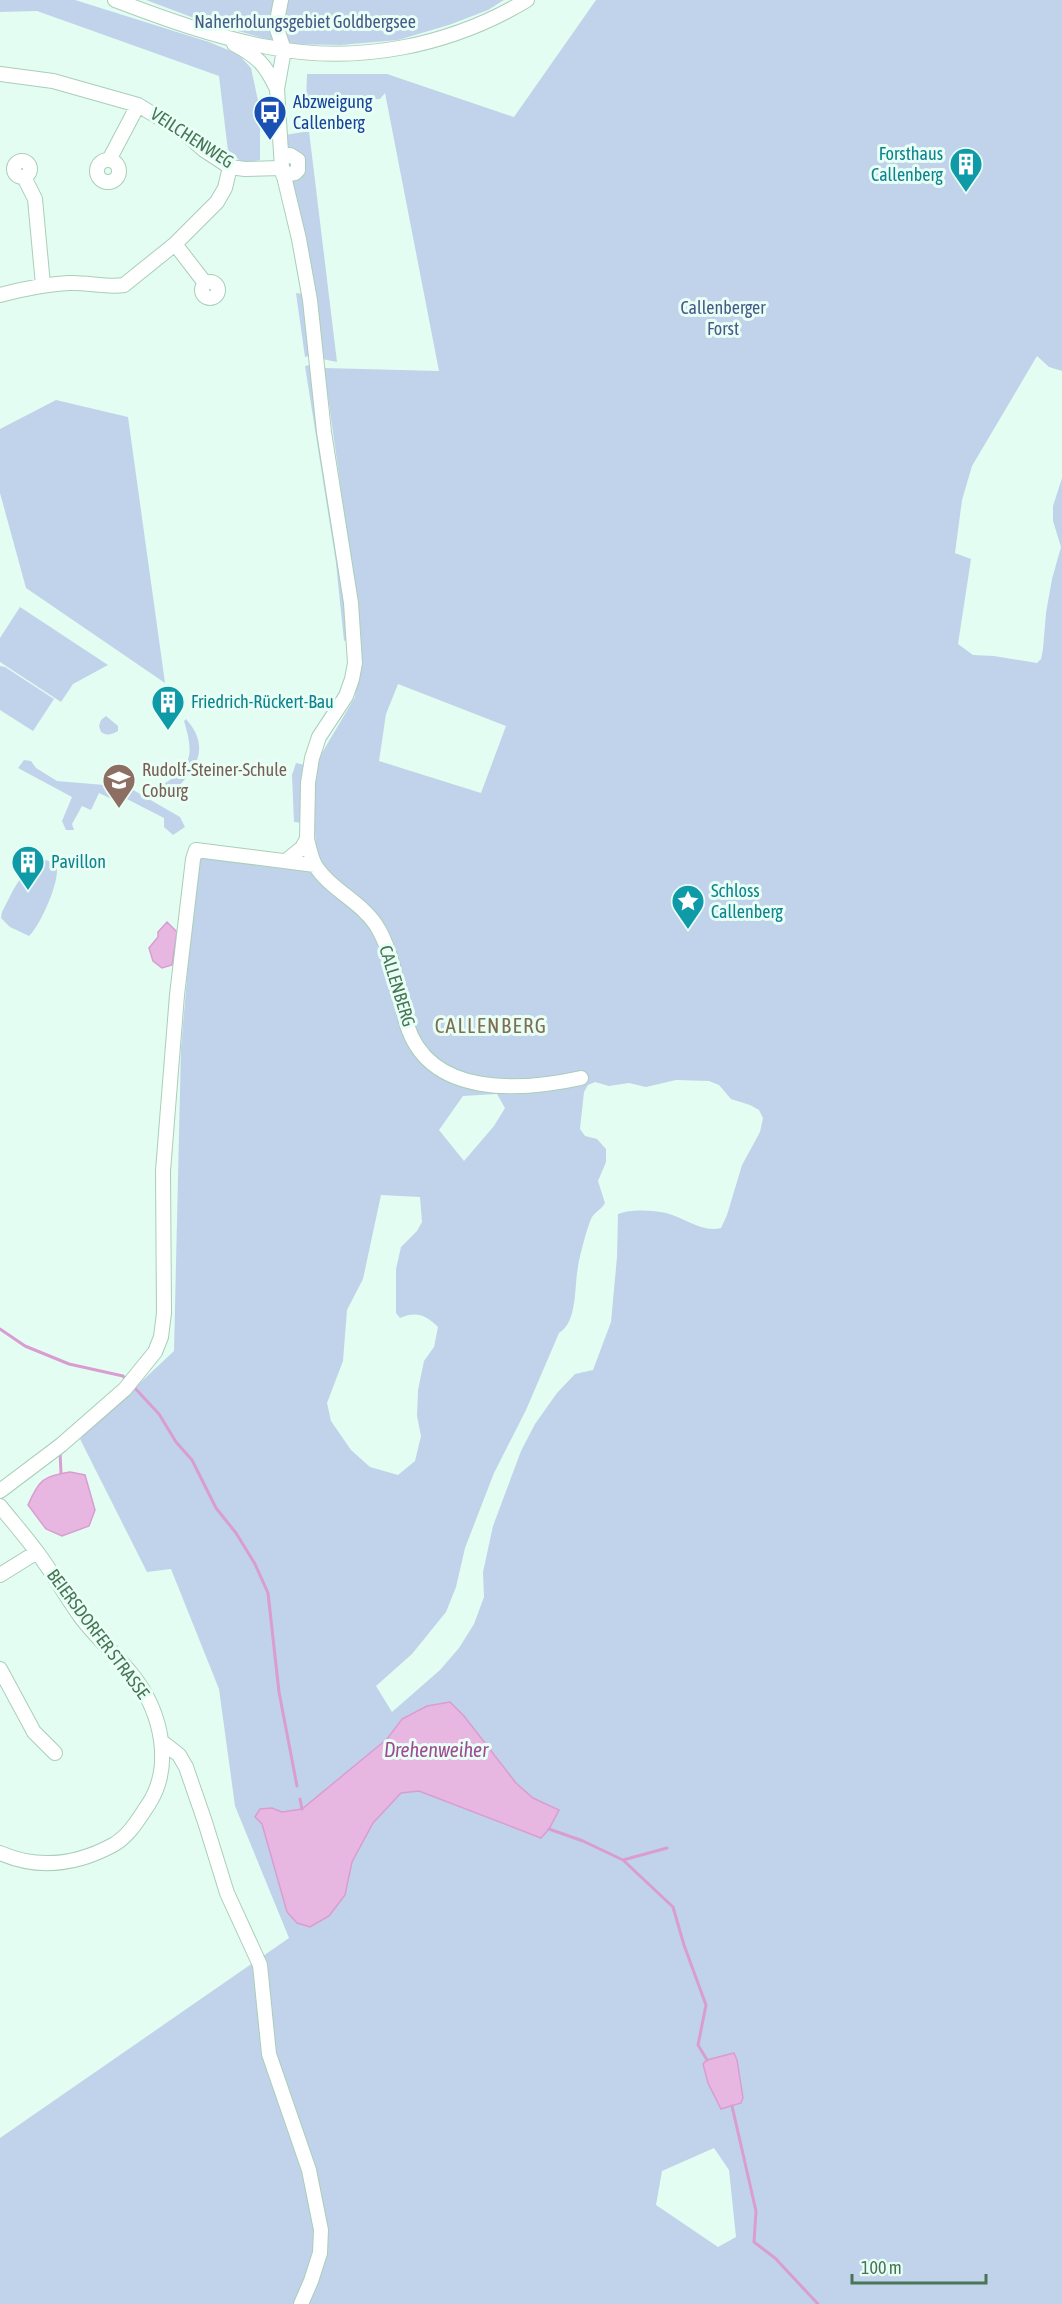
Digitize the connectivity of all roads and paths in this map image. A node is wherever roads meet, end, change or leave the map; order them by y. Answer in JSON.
{"nodes":[{"id":1,"x":116,"y":0,"type":"edge"},
{"id":2,"x":281,"y":0,"type":"edge"},
{"id":3,"x":527,"y":0,"type":"edge"},
{"id":4,"x":216,"y":34,"type":"junction"},
{"id":5,"x":275,"y":48,"type":"junction"},
{"id":6,"x":0,"y":74,"type":"edge"},
{"id":7,"x":270,"y":74,"type":"junction"},
{"id":8,"x":277,"y":89,"type":"junction"},
{"id":9,"x":138,"y":105,"type":"junction"},
{"id":10,"x":109,"y":160,"type":"dead end"},
{"id":11,"x":282,"y":166,"type":"junction"},
{"id":12,"x":230,"y":167,"type":"junction"},
{"id":13,"x":24,"y":177,"type":"dead end"},
{"id":14,"x":175,"y":244,"type":"junction"},
{"id":15,"x":205,"y":283,"type":"dead end"},
{"id":16,"x":43,"y":285,"type":"junction"},
{"id":17,"x":0,"y":295,"type":"edge"},
{"id":18,"x":307,"y":839,"type":"junction"},
{"id":19,"x":287,"y":860,"type":"junction"},
{"id":20,"x":315,"y":865,"type":"junction"},
{"id":21,"x":581,"y":1078,"type":"dead end"},
{"id":22,"x":0,"y":1491,"type":"edge"},
{"id":23,"x":0,"y":1506,"type":"edge"},
{"id":24,"x":37,"y":1552,"type":"junction"},
{"id":25,"x":0,"y":1575,"type":"edge"},
{"id":26,"x":0,"y":1669,"type":"edge"},
{"id":27,"x":161,"y":1741,"type":"junction"},
{"id":28,"x":55,"y":1753,"type":"dead end"},
{"id":29,"x":0,"y":1853,"type":"edge"},
{"id":30,"x":301,"y":2304,"type":"edge"}],
"edges":[{"from":1,"to":4,"type":"street"},
{"from":2,"to":5,"type":"street"},
{"from":3,"to":5,"type":"street"},
{"from":4,"to":5,"type":"street"},
{"from":4,"to":7,"type":"street"},
{"from":5,"to":7,"type":"street"},
{"from":5,"to":8,"type":"street"},
{"from":6,"to":9,"type":"street","name":"VEILCHENWEG"},
{"from":7,"to":8,"type":"street"},
{"from":8,"to":11,"type":"street"},
{"from":9,"to":10,"type":"street","name":"VEILCHENWEG"},
{"from":9,"to":12,"type":"street","name":"VEILCHENWEG"},
{"from":11,"to":12,"type":"street","name":"VEILCHENWEG"},
{"from":11,"to":18,"type":"street"},
{"from":12,"to":14,"type":"street"},
{"from":13,"to":16,"type":"street"},
{"from":14,"to":15,"type":"street"},
{"from":14,"to":16,"type":"street"},
{"from":16,"to":17,"type":"street"},
{"from":18,"to":19,"type":"street"},
{"from":18,"to":20,"type":"street"},
{"from":19,"to":20,"type":"street"},
{"from":19,"to":22,"type":"street"},
{"from":20,"to":21,"type":"street","name":"CALLENBERG"},
{"from":23,"to":24,"type":"street","name":"BEIERSDORFER STRASSE"},
{"from":24,"to":25,"type":"street"},
{"from":24,"to":27,"type":"street","name":"BEIERSDORFER STRASSE"},
{"from":26,"to":28,"type":"street"},
{"from":27,"to":29,"type":"street"},
{"from":27,"to":30,"type":"street"}]}
